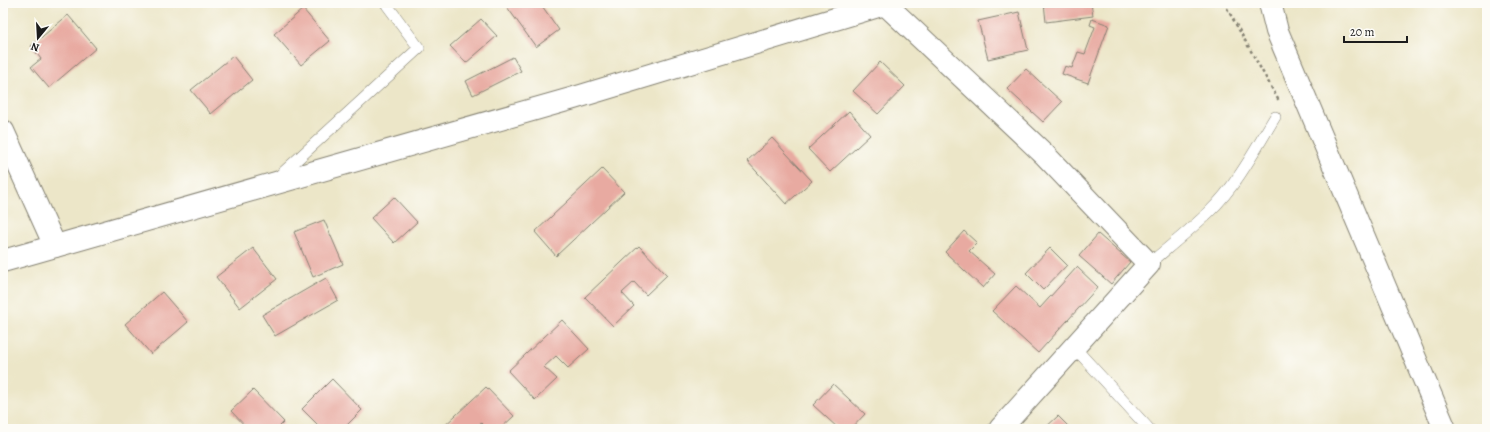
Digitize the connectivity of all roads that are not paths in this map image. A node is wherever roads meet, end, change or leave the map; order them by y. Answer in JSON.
{"nodes":[{"id":1,"x":886,"y":3,"type":"edge"},
{"id":2,"x":1259,"y":3,"type":"edge"},
{"id":3,"x":1270,"y":3,"type":"edge"},
{"id":4,"x":387,"y":5,"type":"dead end"},
{"id":5,"x":1277,"y":31,"type":"junction"},
{"id":6,"x":1275,"y":117,"type":"road end"},
{"id":7,"x":3,"y":131,"type":"edge"},
{"id":8,"x":270,"y":184,"type":"junction"},
{"id":9,"x":55,"y":246,"type":"junction"},
{"id":10,"x":3,"y":261,"type":"edge"},
{"id":11,"x":1149,"y":264,"type":"junction"},
{"id":12,"x":1074,"y":346,"type":"junction"},
{"id":13,"x":1000,"y":429,"type":"edge"},
{"id":14,"x":1149,"y":429,"type":"edge"},
{"id":15,"x":1445,"y":429,"type":"edge"}],
"edges":[{"from":1,"to":8,"type":"street"},
{"from":1,"to":11,"type":"street"},
{"from":2,"to":5,"type":"street"},
{"from":3,"to":5,"type":"street"},
{"from":4,"to":8,"type":"lane"},
{"from":5,"to":15,"type":"street"},
{"from":6,"to":11,"type":"lane"},
{"from":7,"to":9,"type":"street"},
{"from":8,"to":9,"type":"street"},
{"from":9,"to":10,"type":"street"},
{"from":11,"to":12,"type":"street"},
{"from":12,"to":13,"type":"street"},
{"from":12,"to":14,"type":"lane"}]}
